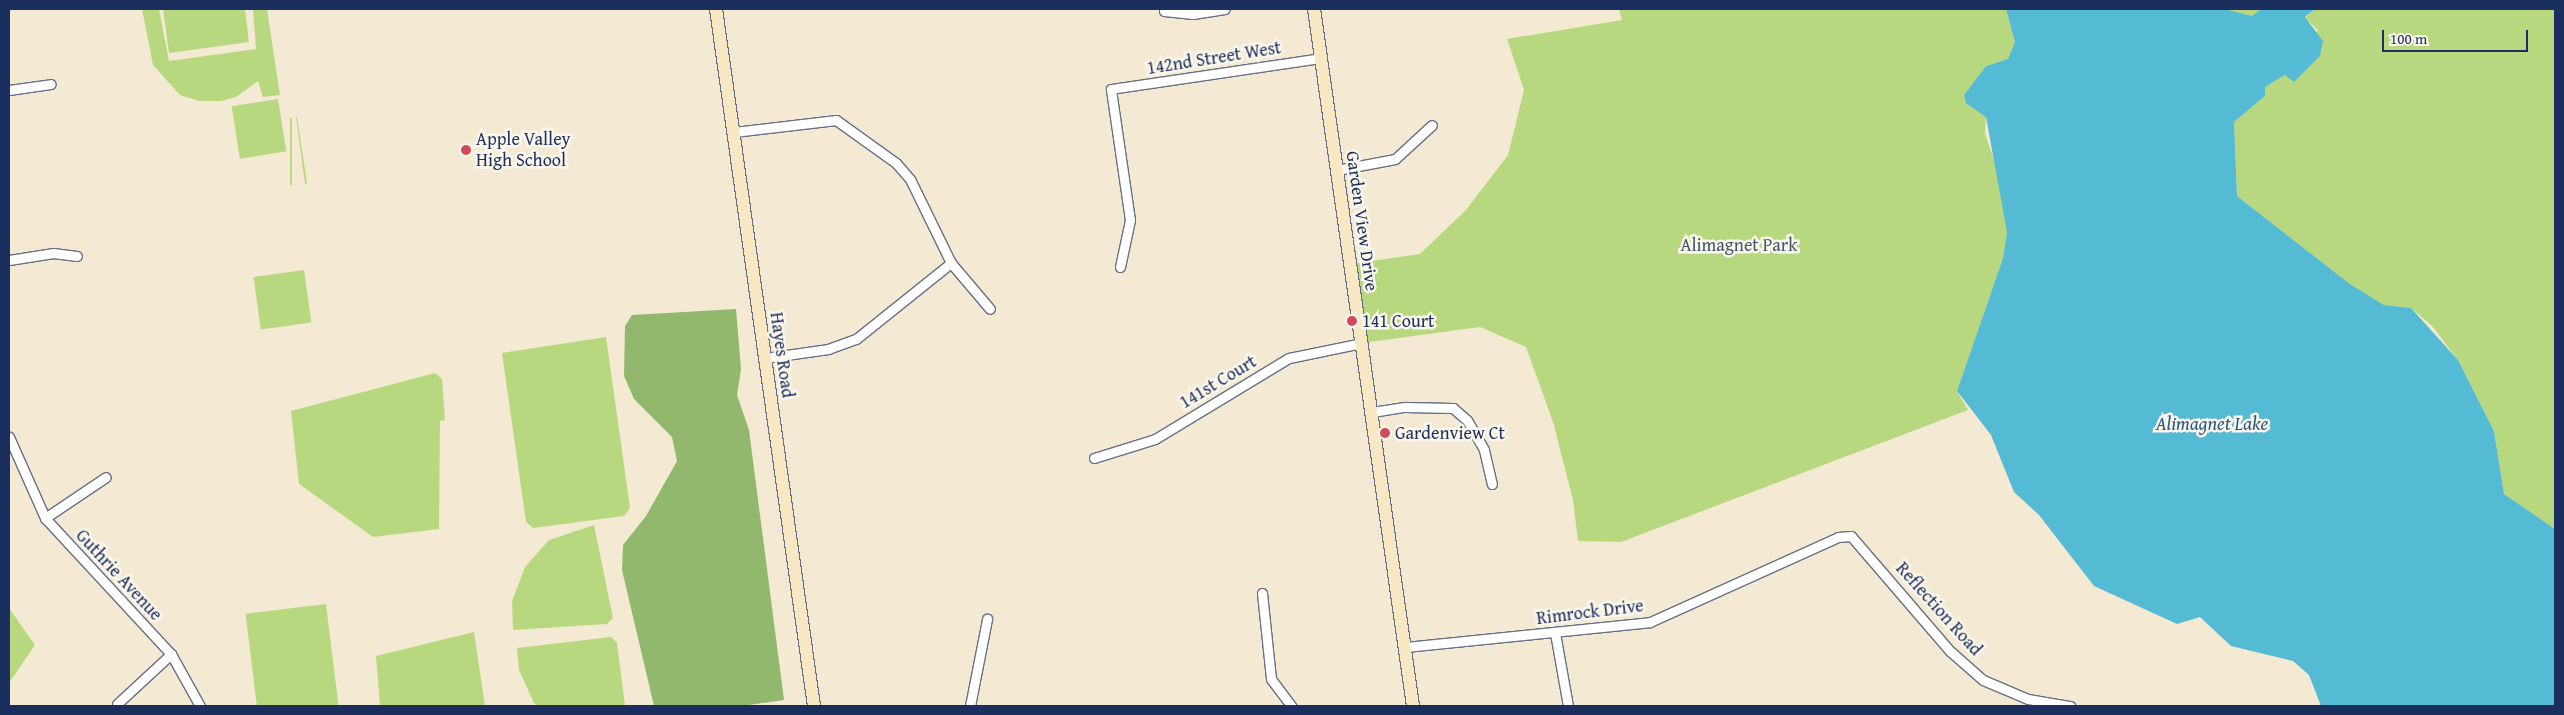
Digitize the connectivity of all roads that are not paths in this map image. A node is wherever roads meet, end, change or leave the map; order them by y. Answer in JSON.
{"nodes":[{"id":1,"x":716,"y":9,"type":"edge"},
{"id":2,"x":1208,"y":9,"type":"edge"},
{"id":3,"x":1225,"y":9,"type":"edge"},
{"id":4,"x":1314,"y":9,"type":"edge"},
{"id":5,"x":1164,"y":11,"type":"dead end"},
{"id":6,"x":1322,"y":58,"type":"junction"},
{"id":7,"x":50,"y":84,"type":"dead end"},
{"id":8,"x":9,"y":90,"type":"edge"},
{"id":9,"x":1432,"y":125,"type":"dead end"},
{"id":10,"x":734,"y":132,"type":"junction"},
{"id":11,"x":1337,"y":170,"type":"junction"},
{"id":12,"x":77,"y":256,"type":"dead end"},
{"id":13,"x":9,"y":260,"type":"edge"},
{"id":14,"x":952,"y":263,"type":"junction"},
{"id":15,"x":1120,"y":266,"type":"dead end"},
{"id":16,"x":990,"y":309,"type":"dead end"},
{"id":17,"x":1362,"y":343,"type":"junction"},
{"id":18,"x":765,"y":358,"type":"junction"},
{"id":19,"x":1372,"y":412,"type":"junction"},
{"id":20,"x":9,"y":437,"type":"edge"},
{"id":21,"x":1094,"y":458,"type":"dead end"},
{"id":22,"x":106,"y":477,"type":"dead end"},
{"id":23,"x":1492,"y":484,"type":"dead end"},
{"id":24,"x":45,"y":518,"type":"junction"},
{"id":25,"x":1851,"y":536,"type":"joint"},
{"id":26,"x":1262,"y":592,"type":"dead end"},
{"id":27,"x":987,"y":619,"type":"dead end"},
{"id":28,"x":1555,"y":633,"type":"junction"},
{"id":29,"x":1405,"y":648,"type":"junction"},
{"id":30,"x":170,"y":654,"type":"junction"},
{"id":31,"x":117,"y":704,"type":"dead end"},
{"id":32,"x":200,"y":706,"type":"edge"},
{"id":33,"x":814,"y":706,"type":"edge"},
{"id":34,"x":970,"y":706,"type":"edge"},
{"id":35,"x":1291,"y":706,"type":"edge"},
{"id":36,"x":1412,"y":706,"type":"edge"},
{"id":37,"x":1568,"y":706,"type":"edge"},
{"id":38,"x":2070,"y":706,"type":"edge"}],
"edges":[{"from":1,"to":10,"type":"street","name":"Hayes Road"},
{"from":2,"to":3,"type":"street"},
{"from":2,"to":5,"type":"street"},
{"from":4,"to":6,"type":"street","name":"Garden View Drive"},
{"from":6,"to":11,"type":"street","name":"Garden View Drive"},
{"from":6,"to":15,"type":"street","name":"142nd Street West"},
{"from":7,"to":8,"type":"street"},
{"from":9,"to":11,"type":"street"},
{"from":10,"to":14,"type":"street"},
{"from":10,"to":18,"type":"street","name":"Hayes Road"},
{"from":11,"to":17,"type":"street","name":"Garden View Drive"},
{"from":12,"to":13,"type":"street"},
{"from":14,"to":16,"type":"street"},
{"from":14,"to":18,"type":"street"},
{"from":17,"to":19,"type":"street","name":"Garden View Drive"},
{"from":17,"to":21,"type":"street","name":"141st Court"},
{"from":18,"to":33,"type":"street","name":"Hayes Road"},
{"from":19,"to":23,"type":"street"},
{"from":19,"to":29,"type":"street","name":"Garden View Drive"},
{"from":20,"to":24,"type":"street","name":"Guthrie Avenue"},
{"from":22,"to":24,"type":"street"},
{"from":24,"to":30,"type":"street","name":"Guthrie Avenue"},
{"from":25,"to":28,"type":"street","name":"Rimrock Drive"},
{"from":25,"to":38,"type":"street","name":"Reflection Road"},
{"from":26,"to":35,"type":"street"},
{"from":27,"to":34,"type":"street"},
{"from":28,"to":29,"type":"street","name":"Rimrock Drive"},
{"from":28,"to":37,"type":"street"},
{"from":29,"to":36,"type":"street","name":"Garden View Drive"},
{"from":30,"to":31,"type":"street"},
{"from":30,"to":32,"type":"street","name":"Guthrie Avenue"}]}
